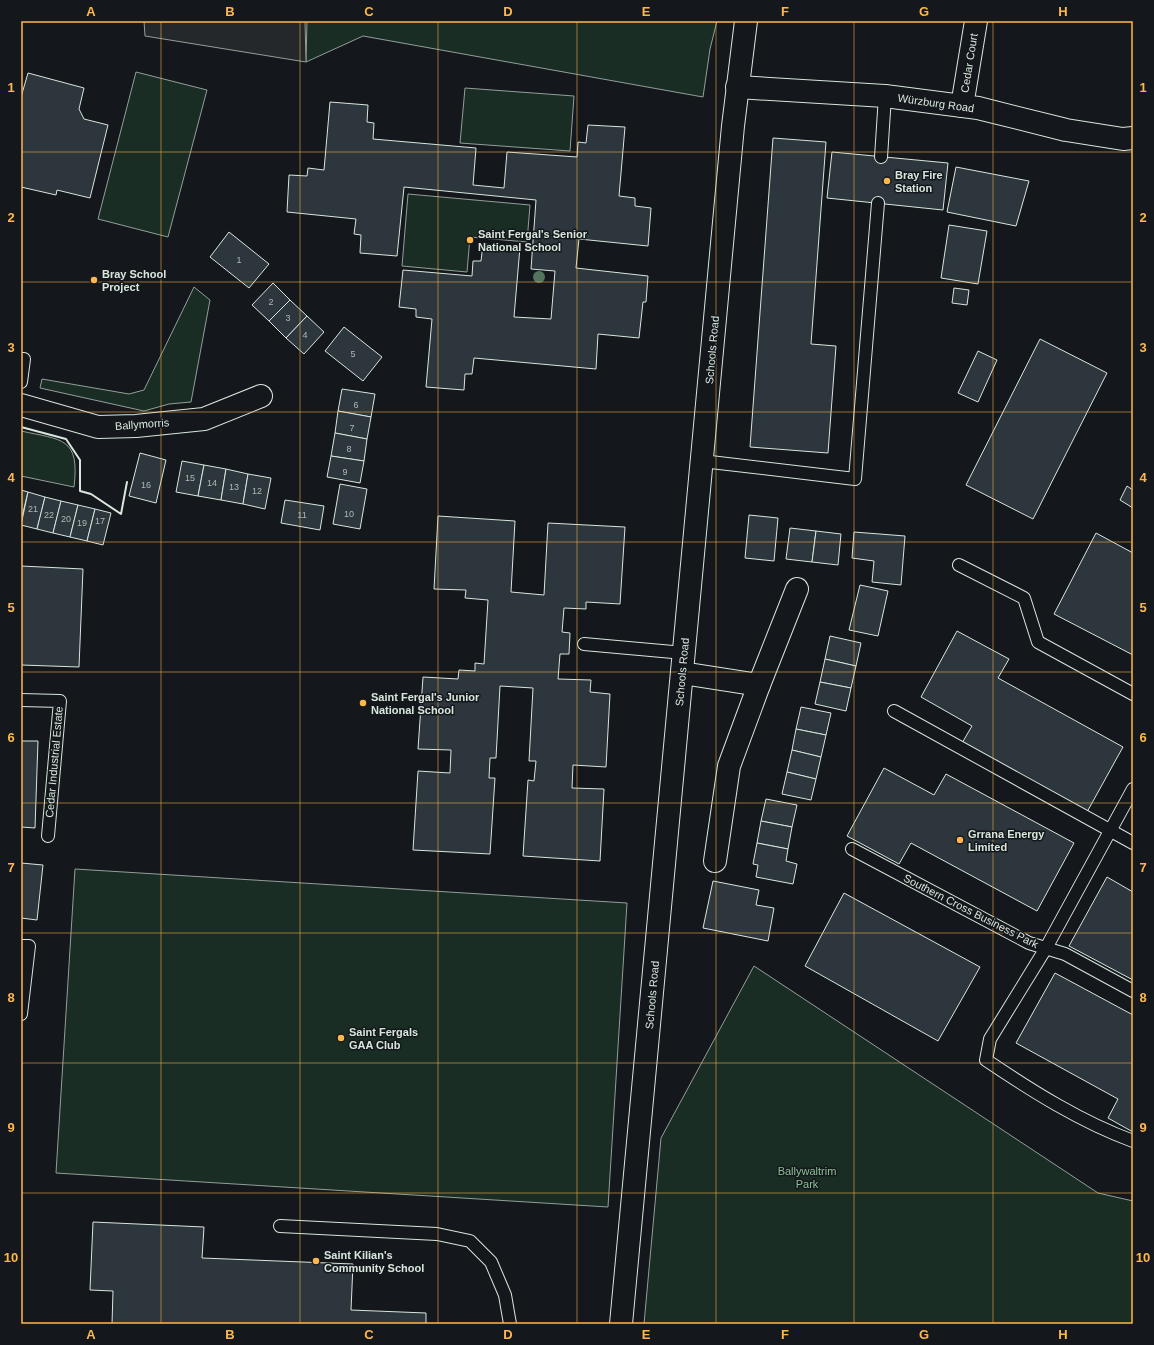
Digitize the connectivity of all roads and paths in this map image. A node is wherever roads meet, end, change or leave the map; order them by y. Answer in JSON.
{"nodes":[{"id":1,"x":746,"y":21,"type":"edge"},
{"id":2,"x":976,"y":21,"type":"edge"},
{"id":3,"x":737,"y":87,"type":"junction"},
{"id":4,"x":885,"y":96,"type":"junction"},
{"id":5,"x":962,"y":106,"type":"junction"},
{"id":6,"x":1133,"y":138,"type":"edge"},
{"id":7,"x":881,"y":157,"type":"dead end"},
{"id":8,"x":878,"y":203,"type":"dead end"},
{"id":9,"x":21,"y":359,"type":"edge"},
{"id":10,"x":21,"y":382,"type":"edge"},
{"id":11,"x":261,"y":396,"type":"dead end"},
{"id":12,"x":21,"y":405,"type":"edge"},
{"id":13,"x":702,"y":461,"type":"junction"},
{"id":14,"x":959,"y":566,"type":"dead end"},
{"id":15,"x":797,"y":589,"type":"dead end"},
{"id":16,"x":584,"y":644,"type":"dead end"},
{"id":17,"x":683,"y":663,"type":"junction"},
{"id":18,"x":759,"y":685,"type":"junction"},
{"id":19,"x":1133,"y":694,"type":"edge"},
{"id":20,"x":21,"y":700,"type":"edge"},
{"id":21,"x":894,"y":711,"type":"dead end"},
{"id":22,"x":1133,"y":789,"type":"edge"},
{"id":23,"x":1110,"y":832,"type":"junction"},
{"id":24,"x":48,"y":836,"type":"dead end"},
{"id":25,"x":1133,"y":843,"type":"edge"},
{"id":26,"x":852,"y":849,"type":"dead end"},
{"id":27,"x":715,"y":861,"type":"dead end"},
{"id":28,"x":21,"y":946,"type":"edge"},
{"id":29,"x":1046,"y":948,"type":"junction"},
{"id":30,"x":1133,"y":991,"type":"edge"},
{"id":31,"x":21,"y":1014,"type":"edge"},
{"id":32,"x":1133,"y":1141,"type":"edge"},
{"id":33,"x":280,"y":1226,"type":"dead end"},
{"id":34,"x":510,"y":1324,"type":"edge"},
{"id":35,"x":621,"y":1324,"type":"edge"}],
"edges":[{"from":1,"to":3,"type":"street","name":"Schools Road"},
{"from":2,"to":5,"type":"street","name":"Cedar Court"},
{"from":3,"to":4,"type":"street","name":"Würzburg Road"},
{"from":3,"to":13,"type":"street","name":"Schools Road"},
{"from":4,"to":5,"type":"street","name":"Würzburg Road"},
{"from":4,"to":7,"type":"lane"},
{"from":5,"to":6,"type":"street","name":"Würzburg Road"},
{"from":8,"to":13,"type":"lane"},
{"from":9,"to":10,"type":"lane"},
{"from":11,"to":12,"type":"street","name":"Ballymorris"},
{"from":13,"to":17,"type":"street","name":"Schools Road"},
{"from":14,"to":19,"type":"lane"},
{"from":15,"to":18,"type":"street"},
{"from":16,"to":17,"type":"lane"},
{"from":17,"to":18,"type":"street"},
{"from":17,"to":35,"type":"street","name":"Schools Road"},
{"from":18,"to":27,"type":"street"},
{"from":20,"to":24,"type":"lane","name":"Cedar Industrial Estate"},
{"from":21,"to":23,"type":"lane"},
{"from":22,"to":23,"type":"lane"},
{"from":23,"to":25,"type":"lane"},
{"from":23,"to":29,"type":"lane"},
{"from":26,"to":29,"type":"lane","name":"Southern Cross Business Park"},
{"from":28,"to":31,"type":"lane"},
{"from":29,"to":30,"type":"lane","name":"Southern Cross Business Park"},
{"from":29,"to":32,"type":"lane"},
{"from":33,"to":34,"type":"lane"}]}
